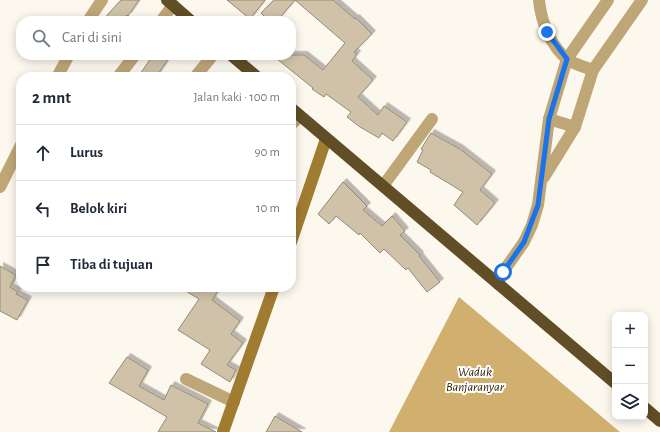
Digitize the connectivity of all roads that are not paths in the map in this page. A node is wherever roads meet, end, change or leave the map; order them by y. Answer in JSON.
{"nodes":[{"id":1,"x":102,"y":0,"type":"edge"},
{"id":2,"x":539,"y":0,"type":"edge"},
{"id":3,"x":608,"y":0,"type":"edge"},
{"id":4,"x":642,"y":0,"type":"edge"},
{"id":5,"x":170,"y":3,"type":"edge"},
{"id":6,"x":91,"y":16,"type":"edge"},
{"id":7,"x":164,"y":16,"type":"edge"},
{"id":8,"x":185,"y":16,"type":"edge"},
{"id":9,"x":567,"y":59,"type":"junction"},
{"id":10,"x":66,"y":60,"type":"edge"},
{"id":11,"x":131,"y":60,"type":"edge"},
{"id":12,"x":209,"y":60,"type":"edge"},
{"id":13,"x":237,"y":60,"type":"edge"},
{"id":14,"x":593,"y":70,"type":"junction"},
{"id":15,"x":59,"y":72,"type":"edge"},
{"id":16,"x":122,"y":72,"type":"edge"},
{"id":17,"x":199,"y":72,"type":"edge"},
{"id":18,"x":251,"y":72,"type":"edge"},
{"id":19,"x":296,"y":113,"type":"edge"},
{"id":20,"x":302,"y":118,"type":"junction"},
{"id":21,"x":432,"y":119,"type":"dead end"},
{"id":22,"x":549,"y":119,"type":"junction"},
{"id":23,"x":296,"y":123,"type":"edge"},
{"id":24,"x":575,"y":127,"type":"junction"},
{"id":25,"x":326,"y":140,"type":"junction"},
{"id":26,"x":16,"y":156,"type":"edge"},
{"id":27,"x":541,"y":181,"type":"junction"},
{"id":28,"x":382,"y":186,"type":"junction"},
{"id":29,"x":0,"y":187,"type":"edge"},
{"id":30,"x":296,"y":229,"type":"edge"},
{"id":31,"x":498,"y":284,"type":"junction"},
{"id":32,"x":272,"y":292,"type":"edge"},
{"id":33,"x":186,"y":379,"type":"dead end"},
{"id":34,"x":612,"y":380,"type":"edge"},
{"id":35,"x":234,"y":402,"type":"junction"},
{"id":36,"x":648,"y":411,"type":"edge"},
{"id":37,"x":660,"y":421,"type":"edge"},
{"id":38,"x":223,"y":432,"type":"edge"}],
"edges":[{"from":1,"to":6,"type":"street"},
{"from":2,"to":9,"type":"street"},
{"from":3,"to":9,"type":"street"},
{"from":4,"to":14,"type":"street"},
{"from":5,"to":7,"type":"street"},
{"from":5,"to":8,"type":"highway"},
{"from":9,"to":14,"type":"street"},
{"from":9,"to":22,"type":"street"},
{"from":10,"to":15,"type":"street"},
{"from":11,"to":16,"type":"street"},
{"from":12,"to":17,"type":"street"},
{"from":13,"to":18,"type":"highway"},
{"from":14,"to":24,"type":"street"},
{"from":19,"to":20,"type":"highway"},
{"from":20,"to":23,"type":"lane"},
{"from":20,"to":25,"type":"highway"},
{"from":21,"to":28,"type":"street"},
{"from":22,"to":24,"type":"street"},
{"from":22,"to":27,"type":"street"},
{"from":24,"to":27,"type":"street"},
{"from":25,"to":28,"type":"highway"},
{"from":25,"to":30,"type":"main road"},
{"from":26,"to":29,"type":"street"},
{"from":27,"to":31,"type":"street"},
{"from":28,"to":31,"type":"highway"},
{"from":31,"to":34,"type":"highway"},
{"from":32,"to":35,"type":"main road"},
{"from":33,"to":35,"type":"street"},
{"from":35,"to":38,"type":"main road"},
{"from":36,"to":37,"type":"highway"}]}
